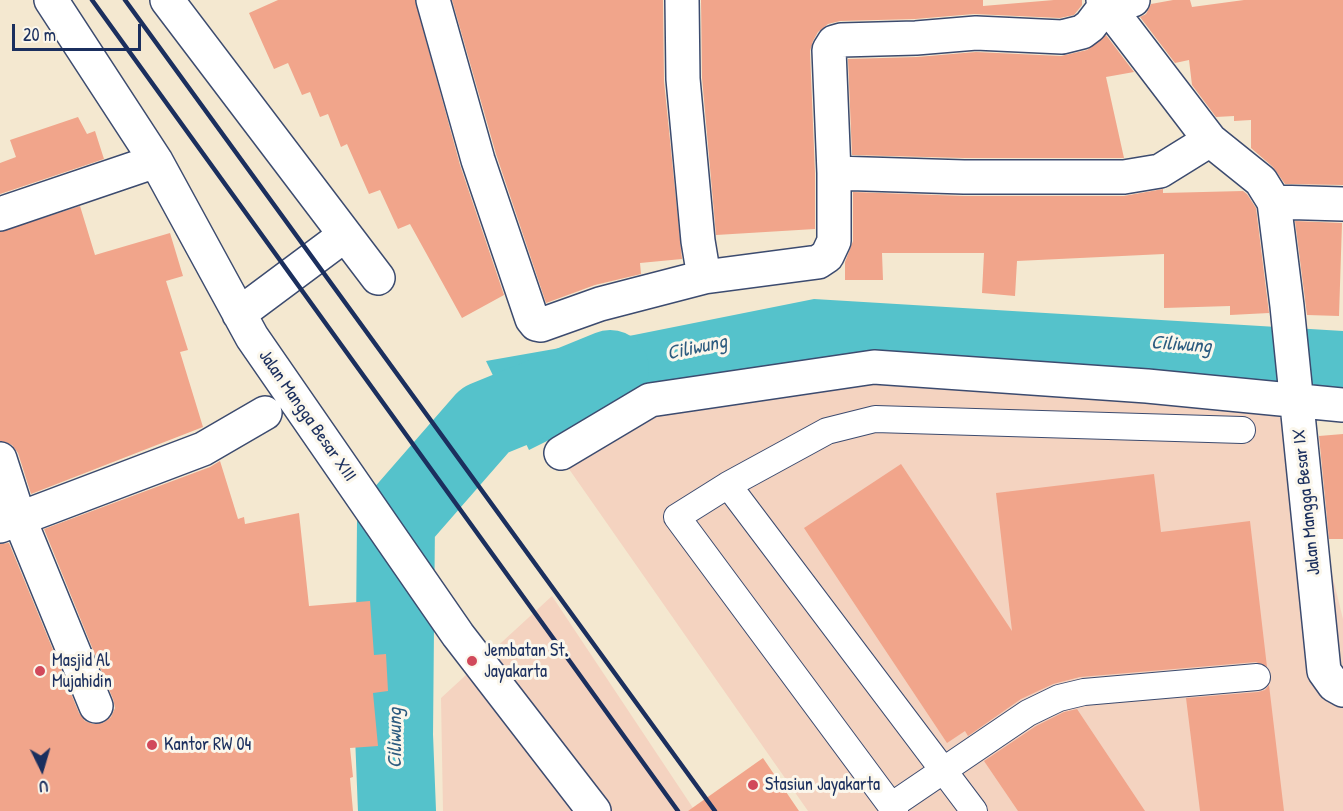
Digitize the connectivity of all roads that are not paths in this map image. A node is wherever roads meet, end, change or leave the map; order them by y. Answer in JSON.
{"nodes":[{"id":1,"x":51,"y":0,"type":"edge"},
{"id":2,"x":167,"y":0,"type":"edge"},
{"id":3,"x":433,"y":0,"type":"edge"},
{"id":4,"x":682,"y":0,"type":"edge"},
{"id":5,"x":1114,"y":2,"type":"edge"},
{"id":6,"x":1210,"y":140,"type":"junction"},
{"id":7,"x":156,"y":161,"type":"junction"},
{"id":8,"x":834,"y":173,"type":"junction"},
{"id":9,"x":1274,"y":202,"type":"junction"},
{"id":10,"x":1343,"y":204,"type":"edge"},
{"id":11,"x":0,"y":214,"type":"edge"},
{"id":12,"x":345,"y":235,"type":"junction"},
{"id":13,"x":704,"y":277,"type":"junction"},
{"id":14,"x":378,"y":278,"type":"dead end"},
{"id":15,"x":245,"y":326,"type":"junction"},
{"id":16,"x":1295,"y":395,"type":"junction"},
{"id":17,"x":1343,"y":405,"type":"edge"},
{"id":18,"x":265,"y":413,"type":"dead end"},
{"id":19,"x":1242,"y":430,"type":"dead end"},
{"id":20,"x":561,"y":453,"type":"dead end"},
{"id":21,"x":0,"y":459,"type":"edge"},
{"id":22,"x":728,"y":485,"type":"junction"},
{"id":23,"x":9,"y":522,"type":"edge"},
{"id":24,"x":1257,"y":677,"type":"dead end"},
{"id":25,"x":1343,"y":690,"type":"edge"},
{"id":26,"x":96,"y":706,"type":"dead end"},
{"id":27,"x":943,"y":770,"type":"junction"},
{"id":28,"x":893,"y":808,"type":"edge"},
{"id":29,"x":594,"y":811,"type":"edge"},
{"id":30,"x":974,"y":811,"type":"edge"}],
"edges":[{"from":1,"to":7,"type":"street","name":"Jalan Mangga Besar XIII"},
{"from":2,"to":12,"type":"street"},
{"from":3,"to":13,"type":"street"},
{"from":4,"to":13,"type":"street"},
{"from":5,"to":6,"type":"street"},
{"from":5,"to":8,"type":"street"},
{"from":6,"to":8,"type":"street"},
{"from":6,"to":9,"type":"street"},
{"from":7,"to":11,"type":"street"},
{"from":7,"to":15,"type":"street","name":"Jalan Mangga Besar XIII"},
{"from":8,"to":13,"type":"street"},
{"from":9,"to":10,"type":"street"},
{"from":9,"to":16,"type":"street","name":"Jalan Mangga Besar IX"},
{"from":12,"to":14,"type":"street"},
{"from":12,"to":15,"type":"street"},
{"from":15,"to":29,"type":"street","name":"Jalan Mangga Besar XIII"},
{"from":16,"to":17,"type":"street"},
{"from":16,"to":20,"type":"street"},
{"from":16,"to":25,"type":"street","name":"Jalan Mangga Besar IX"},
{"from":18,"to":23,"type":"street"},
{"from":19,"to":22,"type":"lane"},
{"from":21,"to":23,"type":"street"},
{"from":22,"to":27,"type":"lane"},
{"from":22,"to":28,"type":"lane"},
{"from":23,"to":26,"type":"street"},
{"from":24,"to":27,"type":"lane"},
{"from":27,"to":28,"type":"lane"},
{"from":27,"to":30,"type":"lane"}]}
